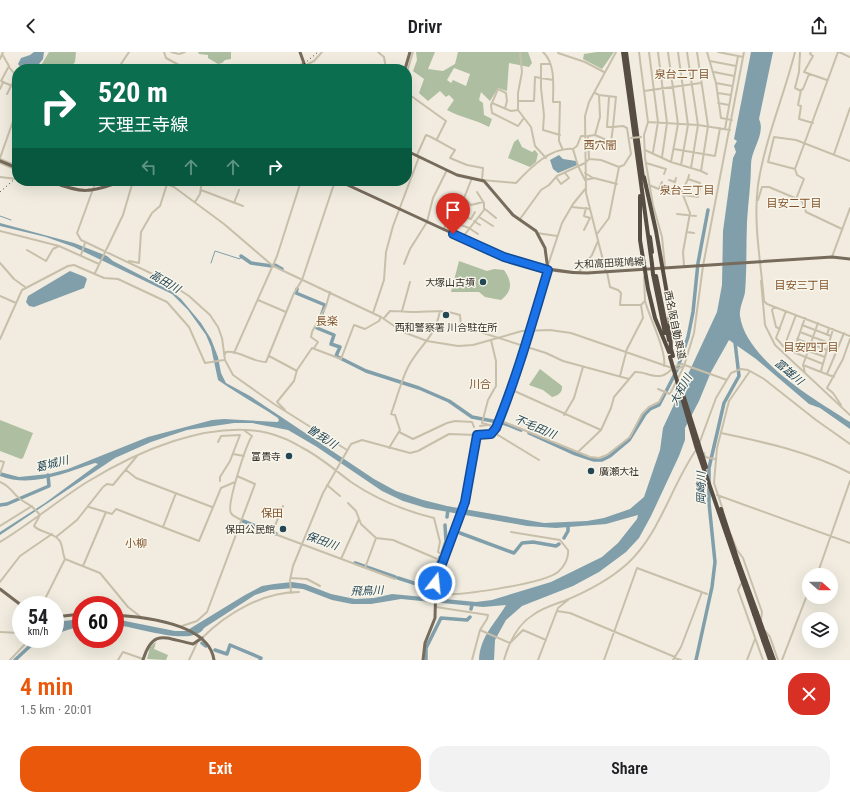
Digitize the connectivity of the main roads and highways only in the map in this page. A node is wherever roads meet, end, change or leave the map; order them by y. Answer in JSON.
{"nodes":[{"id":1,"x":300,"y":52,"type":"edge"},
{"id":2,"x":410,"y":52,"type":"edge"},
{"id":3,"x":624,"y":52,"type":"edge"},
{"id":4,"x":305,"y":64,"type":"edge"},
{"id":5,"x":406,"y":64,"type":"edge"},
{"id":6,"x":412,"y":153,"type":"edge"},
{"id":7,"x":0,"y":160,"type":"edge"},
{"id":8,"x":642,"y":165,"type":"junction"},
{"id":9,"x":12,"y":166,"type":"edge"},
{"id":10,"x":63,"y":186,"type":"edge"},
{"id":11,"x":108,"y":186,"type":"edge"},
{"id":12,"x":350,"y":186,"type":"edge"},
{"id":13,"x":850,"y":259,"type":"edge"},
{"id":14,"x":664,"y":268,"type":"junction"},
{"id":15,"x":548,"y":270,"type":"junction"},
{"id":16,"x":645,"y":270,"type":"junction"},
{"id":17,"x":671,"y":354,"type":"junction"},
{"id":18,"x":0,"y":589,"type":"edge"},
{"id":19,"x":12,"y":598,"type":"edge"},
{"id":20,"x":124,"y":615,"type":"edge"},
{"id":21,"x":202,"y":638,"type":"junction"},
{"id":22,"x":764,"y":639,"type":"junction"},
{"id":23,"x":776,"y":659,"type":"edge"},
{"id":24,"x":143,"y":660,"type":"edge"},
{"id":25,"x":214,"y":660,"type":"edge"},
{"id":26,"x":423,"y":660,"type":"edge"},
{"id":27,"x":770,"y":660,"type":"edge"}],
"edges":[{"from":1,"to":4,"type":"main road"},
{"from":2,"to":5,"type":"main road"},
{"from":3,"to":8,"type":"highway","name":"西名阪自動車道"},
{"from":6,"to":15,"type":"main road"},
{"from":7,"to":9,"type":"main road"},
{"from":8,"to":14,"type":"highway"},
{"from":8,"to":16,"type":"highway"},
{"from":8,"to":17,"type":"highway","name":"西名阪自動車道","bridge":true},
{"from":10,"to":11,"type":"main road"},
{"from":12,"to":15,"type":"main road","name":"大和高田斑鳩線"},
{"from":13,"to":14,"type":"main road","name":"大和高田斑鳩線"},
{"from":14,"to":16,"type":"main road","name":"大和高田斑鳩線"},
{"from":14,"to":17,"type":"highway"},
{"from":15,"to":16,"type":"main road","name":"大和高田斑鳩線"},
{"from":15,"to":26,"type":"main road"},
{"from":16,"to":17,"type":"highway"},
{"from":17,"to":22,"type":"highway","name":"西名阪自動車道","bridge":true},
{"from":18,"to":19,"type":"main road"},
{"from":20,"to":21,"type":"main road"},
{"from":21,"to":24,"type":"main road"},
{"from":21,"to":25,"type":"main road"},
{"from":22,"to":23,"type":"highway","name":"西名阪自動車道"},
{"from":22,"to":27,"type":"highway","name":"西名阪自動車道"}]}
